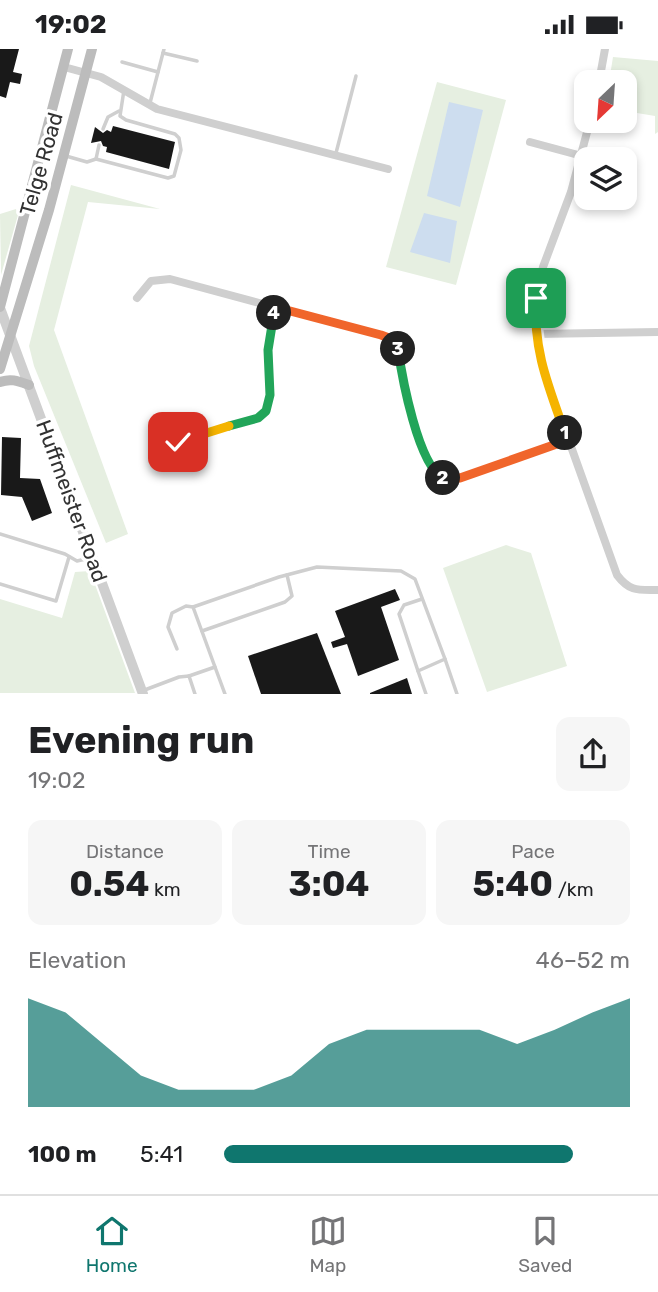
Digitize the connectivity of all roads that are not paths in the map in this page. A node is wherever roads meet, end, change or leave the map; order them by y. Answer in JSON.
{"nodes":[{"id":1,"x":68,"y":49,"type":"edge"},
{"id":2,"x":93,"y":49,"type":"edge"},
{"id":3,"x":605,"y":49,"type":"edge"},
{"id":4,"x":163,"y":51,"type":"edge"},
{"id":5,"x":197,"y":61,"type":"dead end"},
{"id":6,"x":122,"y":62,"type":"dead end"},
{"id":7,"x":64,"y":67,"type":"junction"},
{"id":8,"x":601,"y":70,"type":"edge"},
{"id":9,"x":158,"y":72,"type":"junction"},
{"id":10,"x":86,"y":73,"type":"junction"},
{"id":11,"x":356,"y":76,"type":"dead end"},
{"id":12,"x":124,"y":90,"type":"junction"},
{"id":13,"x":149,"y":105,"type":"junction"},
{"id":14,"x":119,"y":111,"type":"junction"},
{"id":15,"x":103,"y":129,"type":"dead end"},
{"id":16,"x":530,"y":142,"type":"dead end"},
{"id":17,"x":99,"y":145,"type":"dead end"},
{"id":18,"x":574,"y":154,"type":"edge"},
{"id":19,"x":335,"y":155,"type":"junction"},
{"id":20,"x":64,"y":156,"type":"junction"},
{"id":21,"x":96,"y":159,"type":"junction"},
{"id":22,"x":388,"y":169,"type":"dead end"},
{"id":23,"x":574,"y":179,"type":"edge"},
{"id":24,"x":137,"y":298,"type":"dead end"},
{"id":25,"x":0,"y":307,"type":"edge"},
{"id":26,"x":275,"y":307,"type":"junction"},
{"id":27,"x":658,"y":332,"type":"edge"},
{"id":28,"x":9,"y":334,"type":"junction"},
{"id":29,"x":536,"y":334,"type":"junction"},
{"id":30,"x":0,"y":369,"type":"edge"},
{"id":31,"x":0,"y":382,"type":"edge"},
{"id":32,"x":29,"y":385,"type":"junction"},
{"id":33,"x":568,"y":440,"type":"junction"},
{"id":34,"x":178,"y":442,"type":"dead end"},
{"id":35,"x":0,"y":534,"type":"edge"},
{"id":36,"x":69,"y":557,"type":"junction"},
{"id":37,"x":92,"y":557,"type":"junction"},
{"id":38,"x":287,"y":575,"type":"junction"},
{"id":39,"x":0,"y":584,"type":"edge"},
{"id":40,"x":658,"y":590,"type":"edge"},
{"id":41,"x":423,"y":599,"type":"junction"},
{"id":42,"x":193,"y":607,"type":"junction"},
{"id":43,"x":202,"y":631,"type":"junction"},
{"id":44,"x":177,"y":649,"type":"dead end"},
{"id":45,"x":445,"y":659,"type":"junction"},
{"id":46,"x":215,"y":667,"type":"junction"},
{"id":47,"x":418,"y":671,"type":"junction"},
{"id":48,"x":189,"y":676,"type":"junction"},
{"id":49,"x":142,"y":693,"type":"edge"},
{"id":50,"x":195,"y":694,"type":"edge"},
{"id":51,"x":225,"y":694,"type":"edge"},
{"id":52,"x":426,"y":694,"type":"edge"},
{"id":53,"x":457,"y":694,"type":"edge"}],
"edges":[{"from":1,"to":7,"type":"main road","name":"Telge Road"},
{"from":2,"to":10,"type":"main road","name":"Telge Road"},
{"from":3,"to":8,"type":"street"},
{"from":4,"to":5,"type":"lane"},
{"from":4,"to":9,"type":"lane"},
{"from":6,"to":9,"type":"lane"},
{"from":7,"to":10,"type":"street"},
{"from":7,"to":25,"type":"main road","name":"Telge Road"},
{"from":9,"to":13,"type":"lane"},
{"from":10,"to":12,"type":"street"},
{"from":10,"to":20,"type":"main road","name":"Telge Road"},
{"from":11,"to":19,"type":"lane"},
{"from":12,"to":13,"type":"street"},
{"from":12,"to":14,"type":"lane"},
{"from":13,"to":19,"type":"street"},
{"from":14,"to":15,"type":"lane"},
{"from":14,"to":21,"type":"lane"},
{"from":16,"to":18,"type":"street"},
{"from":17,"to":21,"type":"lane"},
{"from":19,"to":22,"type":"street"},
{"from":20,"to":21,"type":"lane"},
{"from":20,"to":28,"type":"main road","name":"Telge Road"},
{"from":23,"to":29,"type":"street"},
{"from":24,"to":26,"type":"street"},
{"from":25,"to":28,"type":"street","name":"Huffmeister Road"},
{"from":26,"to":33,"type":"street"},
{"from":26,"to":34,"type":"street"},
{"from":27,"to":29,"type":"street"},
{"from":28,"to":30,"type":"main road","name":"Telge Road"},
{"from":28,"to":32,"type":"street","name":"Huffmeister Road"},
{"from":29,"to":33,"type":"street"},
{"from":31,"to":32,"type":"main road"},
{"from":32,"to":37,"type":"street","name":"Huffmeister Road"},
{"from":33,"to":40,"type":"street"},
{"from":35,"to":36,"type":"lane"},
{"from":36,"to":37,"type":"lane"},
{"from":36,"to":39,"type":"lane"},
{"from":37,"to":49,"type":"street","name":"Huffmeister Road"},
{"from":38,"to":41,"type":"lane"},
{"from":38,"to":42,"type":"lane"},
{"from":38,"to":43,"type":"lane"},
{"from":41,"to":45,"type":"lane"},
{"from":41,"to":47,"type":"lane"},
{"from":42,"to":43,"type":"lane"},
{"from":42,"to":44,"type":"lane"},
{"from":43,"to":46,"type":"lane"},
{"from":45,"to":47,"type":"lane"},
{"from":45,"to":53,"type":"lane"},
{"from":46,"to":48,"type":"lane"},
{"from":46,"to":51,"type":"lane"},
{"from":47,"to":52,"type":"lane"},
{"from":48,"to":49,"type":"lane"},
{"from":48,"to":50,"type":"lane"}]}
